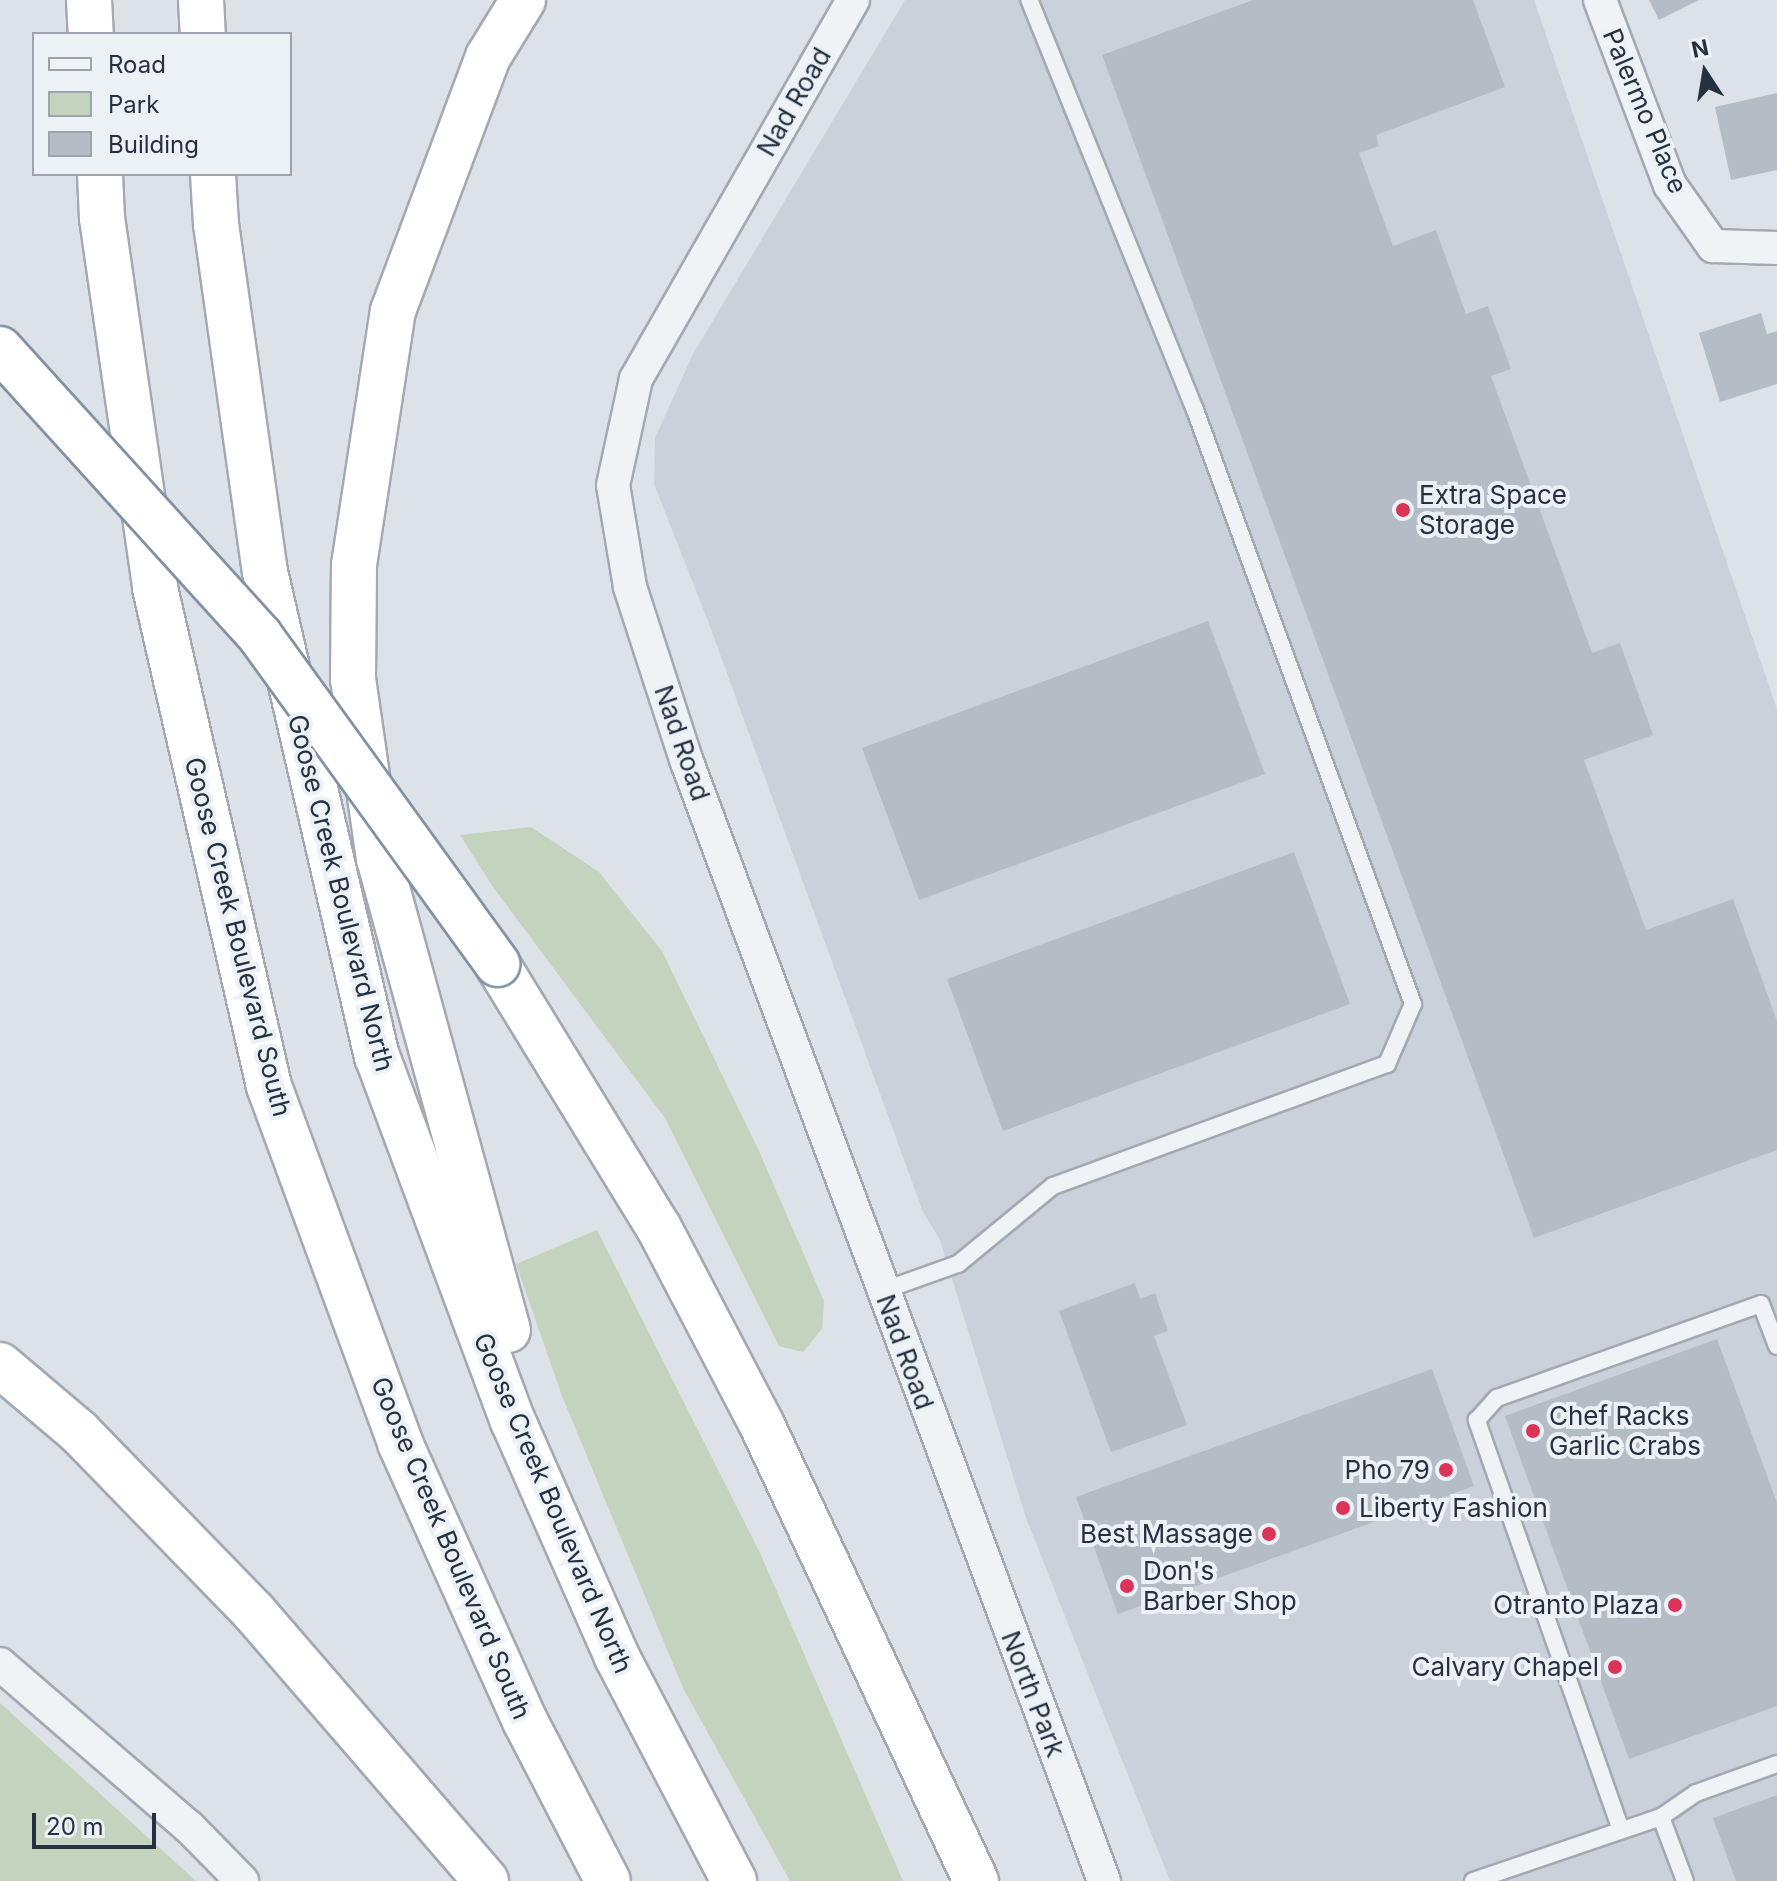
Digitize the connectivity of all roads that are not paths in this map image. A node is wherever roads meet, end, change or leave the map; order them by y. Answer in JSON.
{"nodes":[{"id":1,"x":89,"y":0,"type":"edge"},
{"id":2,"x":201,"y":0,"type":"edge"},
{"id":3,"x":523,"y":0,"type":"edge"},
{"id":4,"x":853,"y":0,"type":"edge"},
{"id":5,"x":1029,"y":0,"type":"edge"},
{"id":6,"x":1600,"y":0,"type":"edge"},
{"id":7,"x":91,"y":32,"type":"edge"},
{"id":8,"x":203,"y":32,"type":"edge"},
{"id":9,"x":100,"y":176,"type":"edge"},
{"id":10,"x":213,"y":176,"type":"edge"},
{"id":11,"x":1777,"y":248,"type":"edge"},
{"id":12,"x":0,"y":349,"type":"edge"},
{"id":13,"x":882,"y":1291,"type":"junction"},
{"id":14,"x":1777,"y":1346,"type":"edge"},
{"id":15,"x":0,"y":1365,"type":"edge"},
{"id":16,"x":962,"y":1507,"type":"joint"},
{"id":17,"x":597,"y":1611,"type":"junction"},
{"id":18,"x":0,"y":1664,"type":"edge"},
{"id":19,"x":1777,"y":1764,"type":"edge"},
{"id":20,"x":1661,"y":1817,"type":"junction"},
{"id":21,"x":1621,"y":1830,"type":"junction"},
{"id":22,"x":242,"y":1881,"type":"edge"},
{"id":23,"x":486,"y":1881,"type":"edge"},
{"id":24,"x":608,"y":1881,"type":"edge"},
{"id":25,"x":734,"y":1881,"type":"edge"},
{"id":26,"x":976,"y":1881,"type":"edge"},
{"id":27,"x":1104,"y":1881,"type":"edge"},
{"id":28,"x":1473,"y":1881,"type":"edge"},
{"id":29,"x":1685,"y":1881,"type":"edge"}],
"edges":[{"from":1,"to":7,"type":"highway"},
{"from":2,"to":8,"type":"highway"},
{"from":3,"to":17,"type":"highway"},
{"from":4,"to":13,"type":"street","name":"Nad Road"},
{"from":5,"to":13,"type":"lane"},
{"from":6,"to":11,"type":"street","name":"Palermo Place"},
{"from":9,"to":24,"type":"highway","name":"Goose Creek Boulevard South"},
{"from":10,"to":17,"type":"highway","name":"Goose Creek Boulevard North"},
{"from":12,"to":26,"type":"highway","bridge":true},
{"from":13,"to":16,"type":"street","name":"Nad Road"},
{"from":14,"to":21,"type":"lane"},
{"from":15,"to":23,"type":"highway"},
{"from":16,"to":27,"type":"street","name":"North Park"},
{"from":17,"to":25,"type":"highway","name":"Goose Creek Boulevard North"},
{"from":18,"to":22,"type":"street"},
{"from":19,"to":20,"type":"lane"},
{"from":20,"to":21,"type":"lane"},
{"from":20,"to":29,"type":"lane"},
{"from":21,"to":28,"type":"lane"}]}
